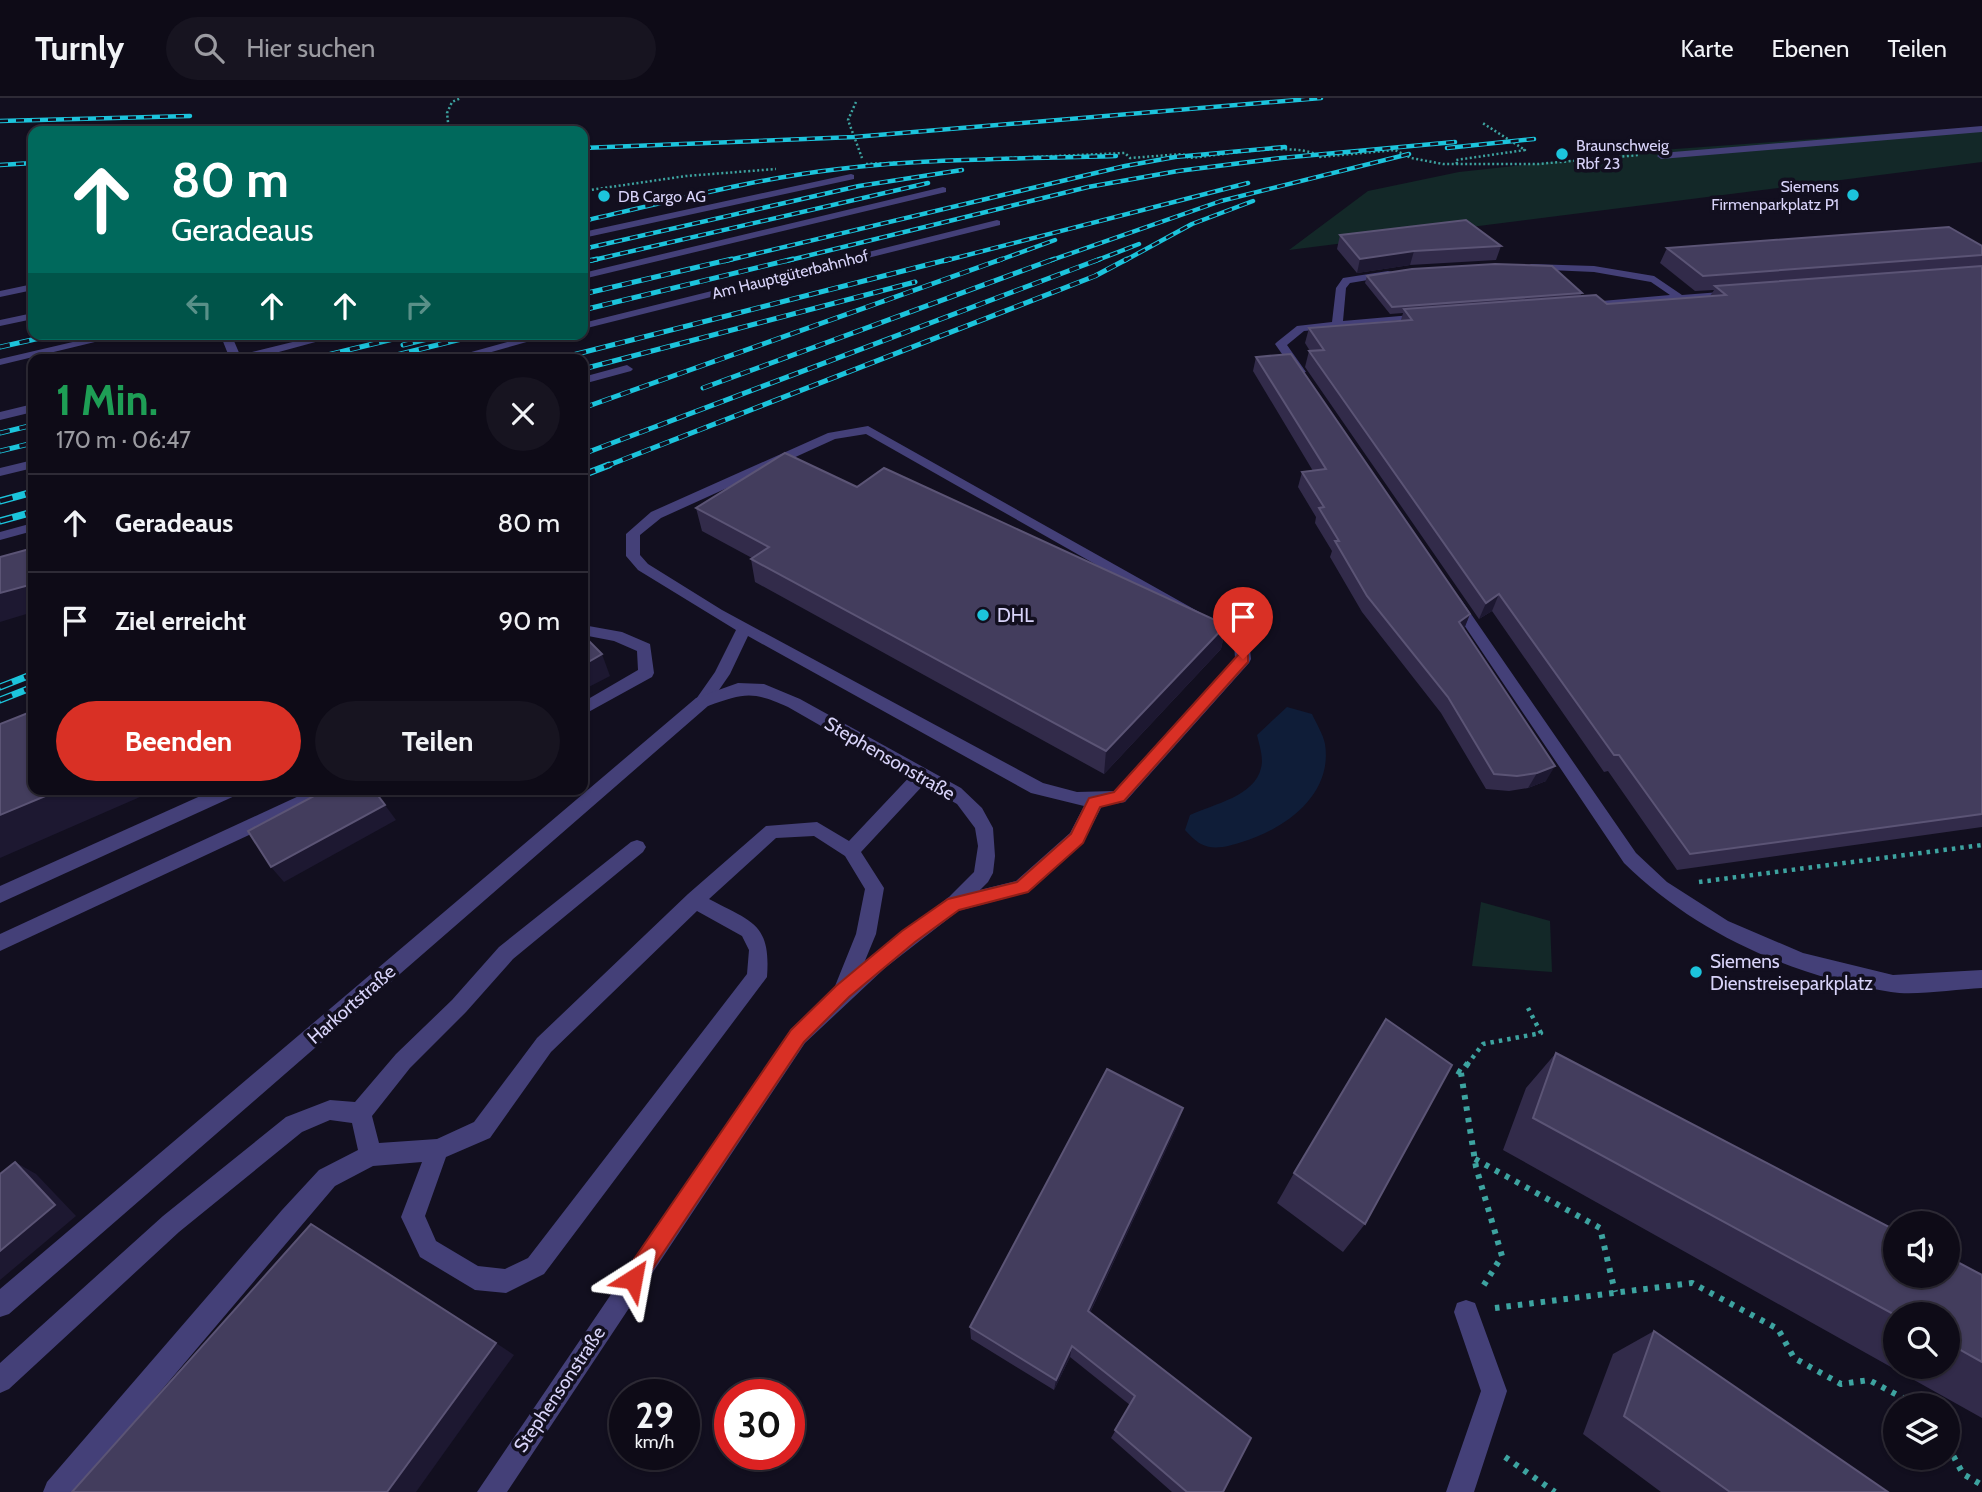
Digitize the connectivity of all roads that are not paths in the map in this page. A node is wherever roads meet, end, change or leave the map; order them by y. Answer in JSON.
{"nodes":[{"id":1,"x":1982,"y":128,"type":"edge"},
{"id":2,"x":1661,"y":156,"type":"road end"},
{"id":3,"x":851,"y":177,"type":"dead end"},
{"id":4,"x":943,"y":190,"type":"dead end"},
{"id":5,"x":997,"y":223,"type":"dead end"},
{"id":6,"x":588,"y":234,"type":"edge"},
{"id":7,"x":1518,"y":267,"type":"edge"},
{"id":8,"x":1398,"y":273,"type":"edge"},
{"id":9,"x":588,"y":275,"type":"edge"},
{"id":10,"x":28,"y":289,"type":"edge"},
{"id":11,"x":1745,"y":293,"type":"edge"},
{"id":12,"x":0,"y":294,"type":"edge"},
{"id":13,"x":1680,"y":298,"type":"junction"},
{"id":14,"x":1570,"y":306,"type":"edge"},
{"id":15,"x":28,"y":317,"type":"edge"},
{"id":16,"x":1433,"y":317,"type":"edge"},
{"id":17,"x":0,"y":323,"type":"edge"},
{"id":18,"x":1337,"y":324,"type":"junction"},
{"id":19,"x":588,"y":325,"type":"edge"},
{"id":20,"x":96,"y":340,"type":"edge"},
{"id":21,"x":315,"y":340,"type":"edge"},
{"id":22,"x":526,"y":340,"type":"edge"},
{"id":23,"x":35,"y":354,"type":"edge"},
{"id":24,"x":258,"y":354,"type":"edge"},
{"id":25,"x":472,"y":354,"type":"edge"},
{"id":26,"x":28,"y":356,"type":"edge"},
{"id":27,"x":0,"y":362,"type":"edge"},
{"id":28,"x":627,"y":369,"type":"dead end"},
{"id":29,"x":588,"y":379,"type":"edge"},
{"id":30,"x":1312,"y":390,"type":"edge"},
{"id":31,"x":28,"y":409,"type":"edge"},
{"id":32,"x":0,"y":416,"type":"edge"},
{"id":33,"x":28,"y":465,"type":"edge"},
{"id":34,"x":0,"y":472,"type":"edge"},
{"id":35,"x":28,"y":528,"type":"edge"},
{"id":36,"x":0,"y":536,"type":"edge"},
{"id":37,"x":1444,"y":584,"type":"edge"},
{"id":38,"x":744,"y":628,"type":"junction"},
{"id":39,"x":588,"y":631,"type":"edge"},
{"id":40,"x":702,"y":702,"type":"junction"},
{"id":41,"x":588,"y":706,"type":"edge"},
{"id":42,"x":922,"y":775,"type":"junction"},
{"id":43,"x":220,"y":795,"type":"edge"},
{"id":44,"x":318,"y":795,"type":"edge"},
{"id":45,"x":1095,"y":802,"type":"junction"},
{"id":46,"x":637,"y":847,"type":"dead end"},
{"id":47,"x":851,"y":851,"type":"junction"},
{"id":48,"x":0,"y":895,"type":"edge"},
{"id":49,"x":695,"y":900,"type":"junction"},
{"id":50,"x":954,"y":904,"type":"junction"},
{"id":51,"x":0,"y":943,"type":"edge"},
{"id":52,"x":1982,"y":979,"type":"edge"},
{"id":53,"x":843,"y":991,"type":"junction"},
{"id":54,"x":360,"y":1113,"type":"junction"},
{"id":55,"x":438,"y":1150,"type":"junction"},
{"id":56,"x":371,"y":1155,"type":"junction"},
{"id":57,"x":0,"y":1305,"type":"edge"},
{"id":58,"x":1466,"y":1312,"type":"road end"},
{"id":59,"x":0,"y":1380,"type":"edge"},
{"id":60,"x":57,"y":1492,"type":"edge"},
{"id":61,"x":491,"y":1492,"type":"edge"},
{"id":62,"x":1460,"y":1492,"type":"edge"}],
"edges":[{"from":1,"to":2,"type":"street"},
{"from":3,"to":6,"type":"street"},
{"from":4,"to":9,"type":"street"},
{"from":5,"to":19,"type":"street","name":"Am Hauptgüterbahnhof"},
{"from":7,"to":13,"type":"street"},
{"from":8,"to":18,"type":"street"},
{"from":10,"to":12,"type":"street"},
{"from":11,"to":13,"type":"street"},
{"from":13,"to":14,"type":"street"},
{"from":15,"to":17,"type":"street"},
{"from":16,"to":18,"type":"street"},
{"from":18,"to":30,"type":"street"},
{"from":20,"to":23,"type":"street"},
{"from":21,"to":24,"type":"street"},
{"from":22,"to":25,"type":"street"},
{"from":26,"to":27,"type":"street"},
{"from":28,"to":29,"type":"street"},
{"from":31,"to":32,"type":"street"},
{"from":33,"to":34,"type":"street"},
{"from":35,"to":36,"type":"street"},
{"from":37,"to":52,"type":"street"},
{"from":38,"to":40,"type":"street"},
{"from":38,"to":45,"type":"street"},
{"from":38,"to":45,"type":"street"},
{"from":39,"to":41,"type":"street"},
{"from":40,"to":42,"type":"street","name":"Stephensonstraße"},
{"from":40,"to":57,"type":"street","name":"Harkortstraße"},
{"from":42,"to":47,"type":"street"},
{"from":42,"to":50,"type":"street","name":"Stephensonstraße"},
{"from":43,"to":48,"type":"street"},
{"from":44,"to":51,"type":"street"},
{"from":45,"to":50,"type":"street"},
{"from":46,"to":54,"type":"street"},
{"from":47,"to":49,"type":"street"},
{"from":47,"to":53,"type":"street"},
{"from":49,"to":55,"type":"street"},
{"from":49,"to":55,"type":"street"},
{"from":50,"to":53,"type":"street","name":"Stephensonstraße"},
{"from":53,"to":61,"type":"street","name":"Stephensonstraße"},
{"from":54,"to":56,"type":"street"},
{"from":54,"to":59,"type":"street"},
{"from":55,"to":56,"type":"street"},
{"from":56,"to":60,"type":"street"},
{"from":58,"to":62,"type":"street"}]}
